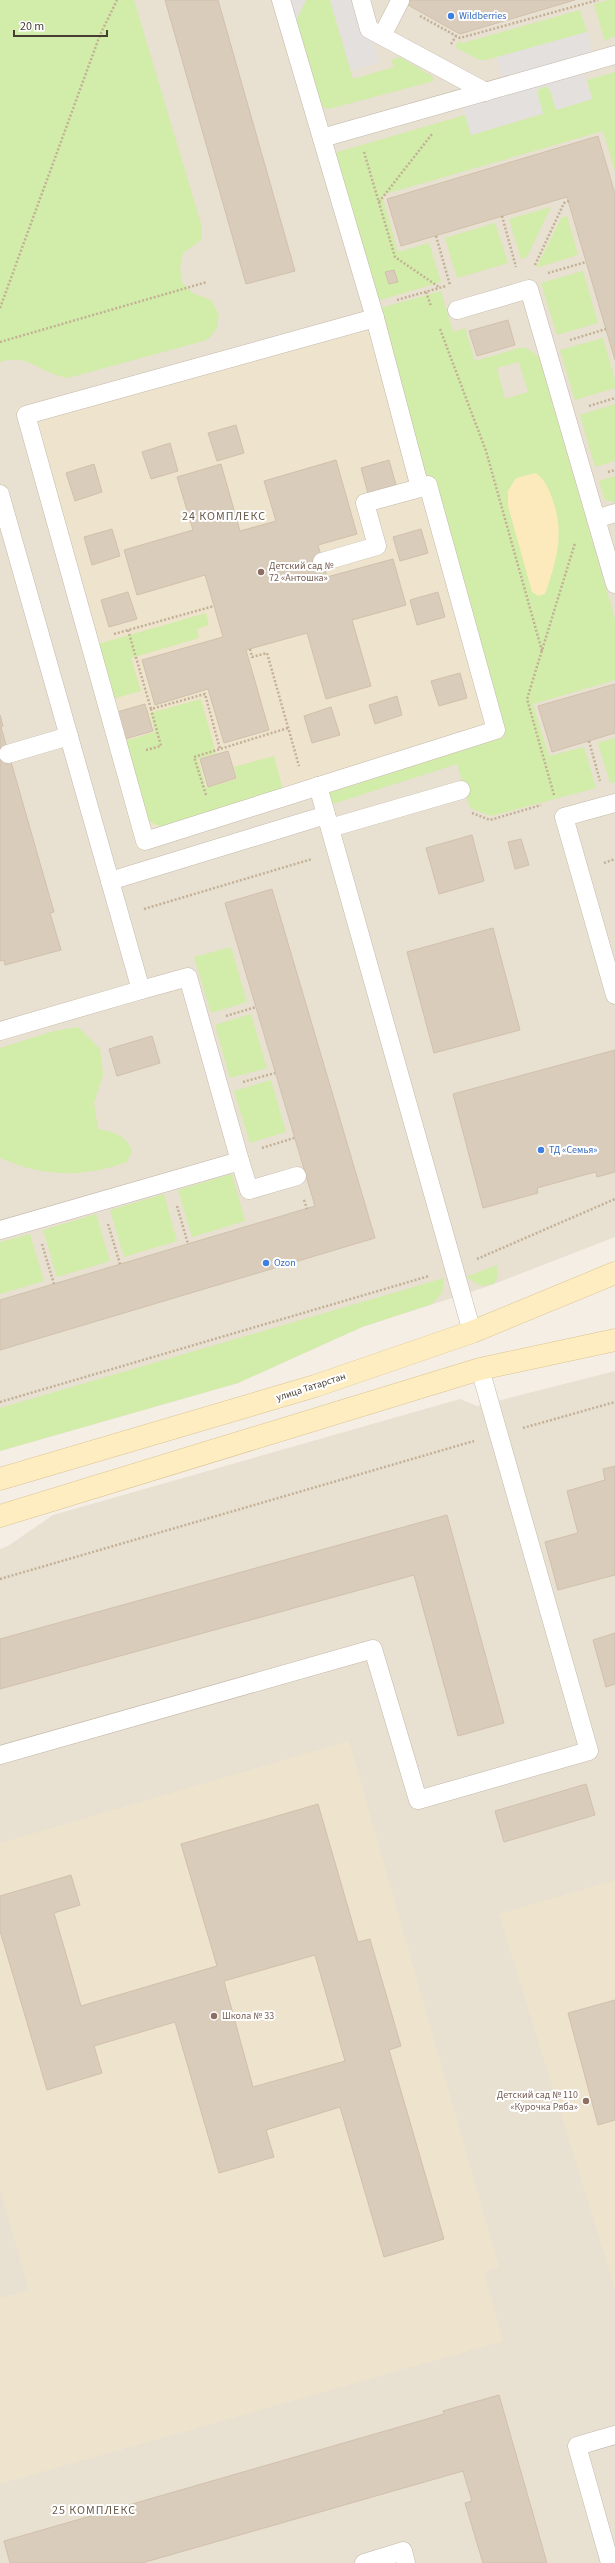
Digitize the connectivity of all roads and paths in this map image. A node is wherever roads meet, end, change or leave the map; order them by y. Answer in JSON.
{"nodes":[{"id":1,"x":117,"y":0,"type":"edge"},
{"id":2,"x":280,"y":0,"type":"edge"},
{"id":3,"x":361,"y":0,"type":"edge"},
{"id":4,"x":598,"y":0,"type":"edge"},
{"id":5,"x":399,"y":3,"type":"joint"},
{"id":6,"x":446,"y":26,"type":"dead end"},
{"id":7,"x":444,"y":29,"type":"junction"},
{"id":8,"x":382,"y":36,"type":"junction"},
{"id":9,"x":615,"y":55,"type":"edge"},
{"id":10,"x":486,"y":92,"type":"junction"},
{"id":11,"x":460,"y":98,"type":"junction"},
{"id":12,"x":357,"y":128,"type":"junction"},
{"id":13,"x":322,"y":138,"type":"junction"},
{"id":14,"x":569,"y":201,"type":"dead end"},
{"id":15,"x":378,"y":203,"type":"junction"},
{"id":16,"x":502,"y":216,"type":"dead end"},
{"id":17,"x":436,"y":236,"type":"dead end"},
{"id":18,"x":586,"y":262,"type":"dead end"},
{"id":19,"x":207,"y":282,"type":"dead end"},
{"id":20,"x":450,"y":284,"type":"junction"},
{"id":21,"x":526,"y":285,"type":"junction"},
{"id":22,"x":439,"y":288,"type":"junction"},
{"id":23,"x":426,"y":292,"type":"junction"},
{"id":24,"x":416,"y":294,"type":"dead end"},
{"id":25,"x":0,"y":308,"type":"edge"},
{"id":26,"x":457,"y":310,"type":"joint"},
{"id":27,"x":434,"y":313,"type":"dead end"},
{"id":28,"x":374,"y":318,"type":"junction"},
{"id":29,"x":439,"y":328,"type":"dead end"},
{"id":30,"x":606,"y":329,"type":"dead end"},
{"id":31,"x":0,"y":342,"type":"edge"},
{"id":32,"x":546,"y":347,"type":"junction"},
{"id":33,"x":420,"y":488,"type":"junction"},
{"id":34,"x":0,"y":494,"type":"edge"},
{"id":35,"x":615,"y":513,"type":"edge"},
{"id":36,"x":596,"y":519,"type":"junction"},
{"id":37,"x":576,"y":542,"type":"dead end"},
{"id":38,"x":322,"y":562,"type":"dead end"},
{"id":39,"x":615,"y":584,"type":"edge"},
{"id":40,"x":214,"y":606,"type":"dead end"},
{"id":41,"x":128,"y":630,"type":"junction"},
{"id":42,"x":89,"y":641,"type":"junction"},
{"id":43,"x":250,"y":649,"type":"dead end"},
{"id":44,"x":542,"y":651,"type":"junction"},
{"id":45,"x":151,"y":709,"type":"junction"},
{"id":46,"x":288,"y":728,"type":"junction"},
{"id":47,"x":69,"y":736,"type":"junction"},
{"id":48,"x":589,"y":741,"type":"dead end"},
{"id":49,"x":220,"y":749,"type":"junction"},
{"id":50,"x":8,"y":754,"type":"dead end"},
{"id":51,"x":122,"y":757,"type":"junction"},
{"id":52,"x":312,"y":788,"type":"junction"},
{"id":53,"x":462,"y":790,"type":"dead end"},
{"id":54,"x":555,"y":801,"type":"dead end"},
{"id":55,"x":611,"y":804,"type":"edge"},
{"id":56,"x":542,"y":805,"type":"dead end"},
{"id":57,"x":470,"y":812,"type":"dead end"},
{"id":58,"x":214,"y":819,"type":"junction"},
{"id":59,"x":328,"y":821,"type":"junction"},
{"id":60,"x":337,"y":852,"type":"junction"},
{"id":61,"x":110,"y":881,"type":"junction"},
{"id":62,"x":120,"y":916,"type":"junction"},
{"id":63,"x":141,"y":990,"type":"junction"},
{"id":64,"x":615,"y":995,"type":"edge"},
{"id":65,"x":256,"y":1007,"type":"dead end"},
{"id":66,"x":201,"y":1023,"type":"junction"},
{"id":67,"x":0,"y":1031,"type":"edge"},
{"id":68,"x":275,"y":1072,"type":"dead end"},
{"id":69,"x":220,"y":1089,"type":"junction"},
{"id":70,"x":294,"y":1138,"type":"dead end"},
{"id":71,"x":240,"y":1158,"type":"junction"},
{"id":72,"x":298,"y":1176,"type":"dead end"},
{"id":73,"x":169,"y":1181,"type":"junction"},
{"id":74,"x":615,"y":1199,"type":"edge"},
{"id":75,"x":102,"y":1201,"type":"junction"},
{"id":76,"x":35,"y":1220,"type":"junction"},
{"id":77,"x":0,"y":1230,"type":"edge"},
{"id":78,"x":188,"y":1244,"type":"dead end"},
{"id":79,"x":486,"y":1255,"type":"dead end"},
{"id":80,"x":120,"y":1264,"type":"dead end"},
{"id":81,"x":615,"y":1273,"type":"edge"},
{"id":82,"x":422,"y":1278,"type":"dead end"},
{"id":83,"x":54,"y":1284,"type":"dead end"},
{"id":84,"x":472,"y":1332,"type":"junction"},
{"id":85,"x":615,"y":1340,"type":"edge"},
{"id":86,"x":480,"y":1369,"type":"junction"},
{"id":87,"x":0,"y":1402,"type":"edge"},
{"id":88,"x":615,"y":1402,"type":"edge"},
{"id":89,"x":499,"y":1434,"type":"junction"},
{"id":90,"x":0,"y":1479,"type":"edge"},
{"id":91,"x":0,"y":1516,"type":"edge"},
{"id":92,"x":0,"y":1579,"type":"edge"},
{"id":93,"x":0,"y":1755,"type":"edge"},
{"id":94,"x":615,"y":2435,"type":"edge"},
{"id":95,"x":364,"y":2563,"type":"edge"},
{"id":96,"x":406,"y":2563,"type":"edge"},
{"id":97,"x":610,"y":2563,"type":"edge"}],
"edges":[{"from":1,"to":25,"type":"path"},
{"from":2,"to":13,"type":"lane"},
{"from":3,"to":8,"type":"lane"},
{"from":4,"to":7,"type":"path"},
{"from":5,"to":7,"type":"path"},
{"from":5,"to":8,"type":"lane"},
{"from":6,"to":7,"type":"path"},
{"from":8,"to":10,"type":"lane"},
{"from":9,"to":10,"type":"lane"},
{"from":10,"to":11,"type":"lane"},
{"from":11,"to":12,"type":"lane"},
{"from":11,"to":15,"type":"path"},
{"from":12,"to":13,"type":"lane"},
{"from":12,"to":15,"type":"path"},
{"from":13,"to":28,"type":"lane"},
{"from":14,"to":21,"type":"path"},
{"from":15,"to":22,"type":"path"},
{"from":16,"to":21,"type":"path"},
{"from":17,"to":20,"type":"path"},
{"from":18,"to":21,"type":"path"},
{"from":19,"to":31,"type":"path"},
{"from":20,"to":22,"type":"path"},
{"from":20,"to":26,"type":"path"},
{"from":21,"to":26,"type":"lane"},
{"from":21,"to":32,"type":"lane"},
{"from":22,"to":23,"type":"path"},
{"from":23,"to":24,"type":"path"},
{"from":23,"to":27,"type":"path"},
{"from":28,"to":33,"type":"lane"},
{"from":28,"to":42,"type":"lane"},
{"from":29,"to":44,"type":"path"},
{"from":30,"to":32,"type":"path"},
{"from":32,"to":36,"type":"lane"},
{"from":33,"to":38,"type":"lane"},
{"from":33,"to":52,"type":"lane"},
{"from":34,"to":47,"type":"lane"},
{"from":35,"to":36,"type":"lane"},
{"from":36,"to":39,"type":"lane"},
{"from":37,"to":44,"type":"path"},
{"from":40,"to":41,"type":"path"},
{"from":41,"to":42,"type":"path"},
{"from":41,"to":45,"type":"path"},
{"from":42,"to":51,"type":"lane"},
{"from":43,"to":46,"type":"path"},
{"from":44,"to":54,"type":"path"},
{"from":45,"to":49,"type":"path"},
{"from":45,"to":51,"type":"path"},
{"from":46,"to":49,"type":"path"},
{"from":46,"to":52,"type":"path"},
{"from":47,"to":50,"type":"lane"},
{"from":47,"to":61,"type":"lane"},
{"from":48,"to":55,"type":"path"},
{"from":49,"to":58,"type":"path"},
{"from":51,"to":58,"type":"lane"},
{"from":52,"to":58,"type":"lane"},
{"from":52,"to":59,"type":"lane"},
{"from":53,"to":59,"type":"lane"},
{"from":55,"to":64,"type":"lane"},
{"from":56,"to":57,"type":"path"},
{"from":59,"to":60,"type":"lane"},
{"from":59,"to":61,"type":"lane"},
{"from":60,"to":62,"type":"path"},
{"from":60,"to":84,"type":"lane"},
{"from":61,"to":62,"type":"lane"},
{"from":62,"to":63,"type":"lane"},
{"from":63,"to":66,"type":"lane"},
{"from":63,"to":67,"type":"lane"},
{"from":65,"to":66,"type":"path"},
{"from":66,"to":69,"type":"lane"},
{"from":68,"to":69,"type":"path"},
{"from":69,"to":71,"type":"lane"},
{"from":70,"to":71,"type":"path"},
{"from":71,"to":72,"type":"lane"},
{"from":71,"to":73,"type":"lane"},
{"from":73,"to":75,"type":"lane"},
{"from":73,"to":78,"type":"path"},
{"from":74,"to":79,"type":"path"},
{"from":75,"to":76,"type":"lane"},
{"from":75,"to":80,"type":"path"},
{"from":76,"to":77,"type":"lane"},
{"from":76,"to":83,"type":"path"},
{"from":81,"to":84,"type":"street","name":"улица Татарстан"},
{"from":82,"to":87,"type":"path"},
{"from":84,"to":90,"type":"street","name":"улица Татарстан"},
{"from":85,"to":86,"type":"street"},
{"from":86,"to":89,"type":"lane"},
{"from":86,"to":91,"type":"street"},
{"from":88,"to":89,"type":"path"},
{"from":89,"to":92,"type":"path"},
{"from":89,"to":93,"type":"lane"},
{"from":94,"to":97,"type":"lane"},
{"from":95,"to":96,"type":"lane"}]}
